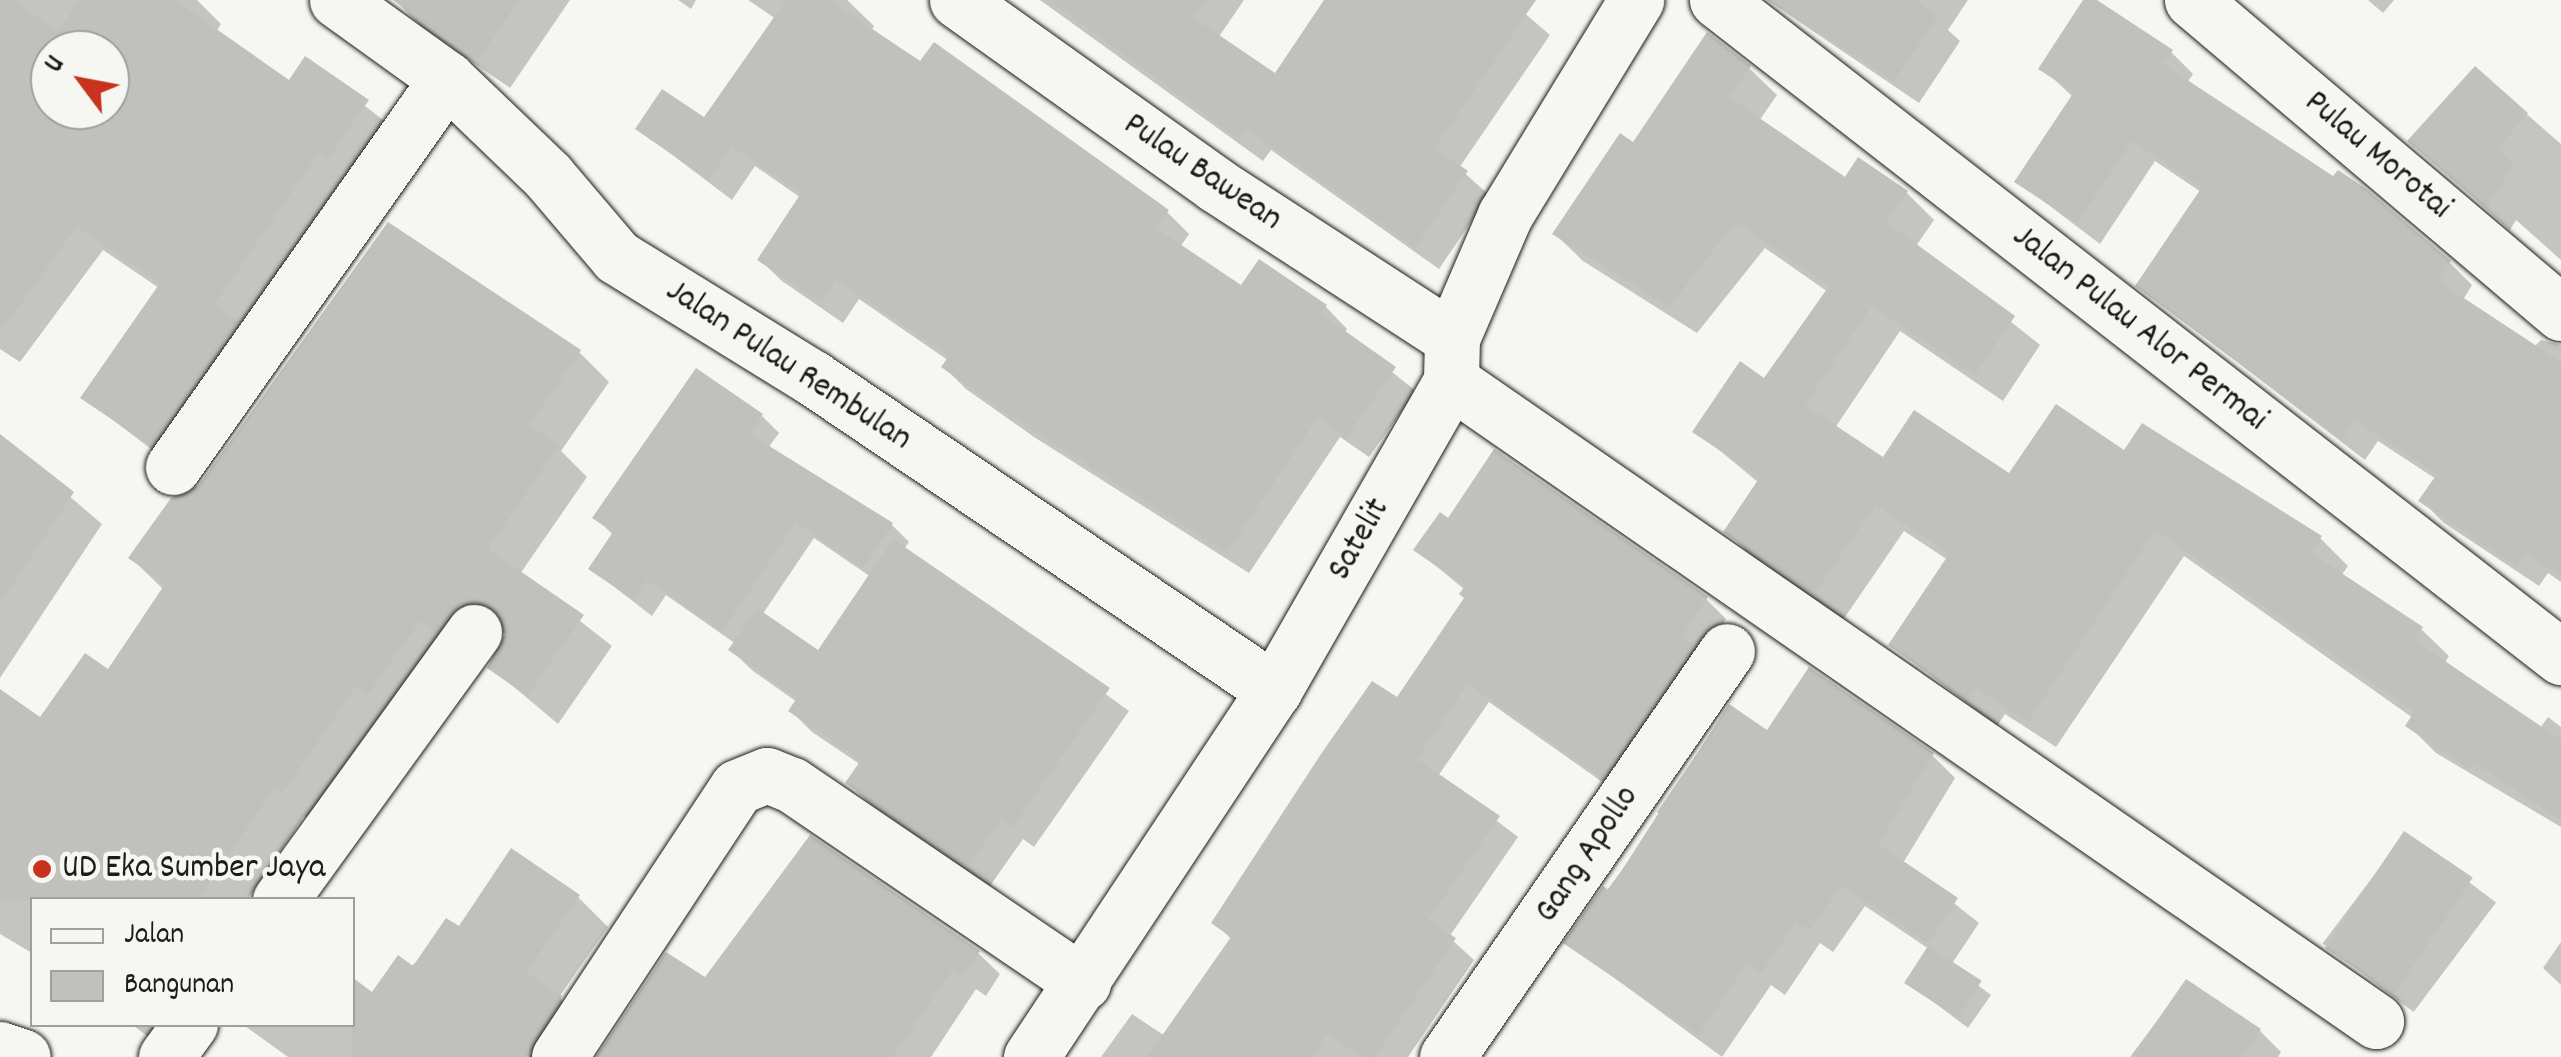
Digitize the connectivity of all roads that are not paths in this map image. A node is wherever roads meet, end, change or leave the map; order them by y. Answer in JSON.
{"nodes":[{"id":1,"x":337,"y":0,"type":"edge"},
{"id":2,"x":958,"y":0,"type":"edge"},
{"id":3,"x":1717,"y":0,"type":"edge"},
{"id":4,"x":2192,"y":0,"type":"edge"},
{"id":5,"x":1626,"y":4,"type":"edge"},
{"id":6,"x":447,"y":80,"type":"junction"},
{"id":7,"x":2561,"y":313,"type":"edge"},
{"id":8,"x":1452,"y":360,"type":"junction"},
{"id":9,"x":173,"y":467,"type":"dead end"},
{"id":10,"x":474,"y":632,"type":"dead end"},
{"id":11,"x":1727,"y":651,"type":"dead end"},
{"id":12,"x":2561,"y":658,"type":"edge"},
{"id":13,"x":1274,"y":690,"type":"junction"},
{"id":14,"x":282,"y":897,"type":"edge"},
{"id":15,"x":1083,"y":983,"type":"junction"},
{"id":16,"x":2376,"y":1021,"type":"dead end"},
{"id":17,"x":188,"y":1027,"type":"edge"},
{"id":18,"x":0,"y":1048,"type":"edge"},
{"id":19,"x":23,"y":1057,"type":"edge"},
{"id":20,"x":166,"y":1057,"type":"edge"},
{"id":21,"x":559,"y":1057,"type":"edge"},
{"id":22,"x":1031,"y":1057,"type":"edge"},
{"id":23,"x":1447,"y":1057,"type":"edge"}],
"edges":[{"from":1,"to":6,"type":"street","name":"Jalan Pulau Rembulan"},
{"from":2,"to":8,"type":"street","name":"Pulau Bawean"},
{"from":3,"to":12,"type":"street","name":"Jalan Pulau Alor Permai"},
{"from":4,"to":7,"type":"street","name":"Pulau Morotai"},
{"from":5,"to":8,"type":"street","name":"Satelit"},
{"from":6,"to":9,"type":"street"},
{"from":6,"to":13,"type":"street","name":"Jalan Pulau Rembulan"},
{"from":8,"to":13,"type":"street","name":"Satelit"},
{"from":8,"to":16,"type":"street","name":"Pulau Bawean"},
{"from":10,"to":14,"type":"street"},
{"from":11,"to":23,"type":"street","name":"Gang Apollo"},
{"from":13,"to":15,"type":"street","name":"Satelit"},
{"from":15,"to":21,"type":"street"},
{"from":15,"to":22,"type":"street","name":"Satelit"},
{"from":17,"to":20,"type":"street"},
{"from":18,"to":19,"type":"street"}]}
